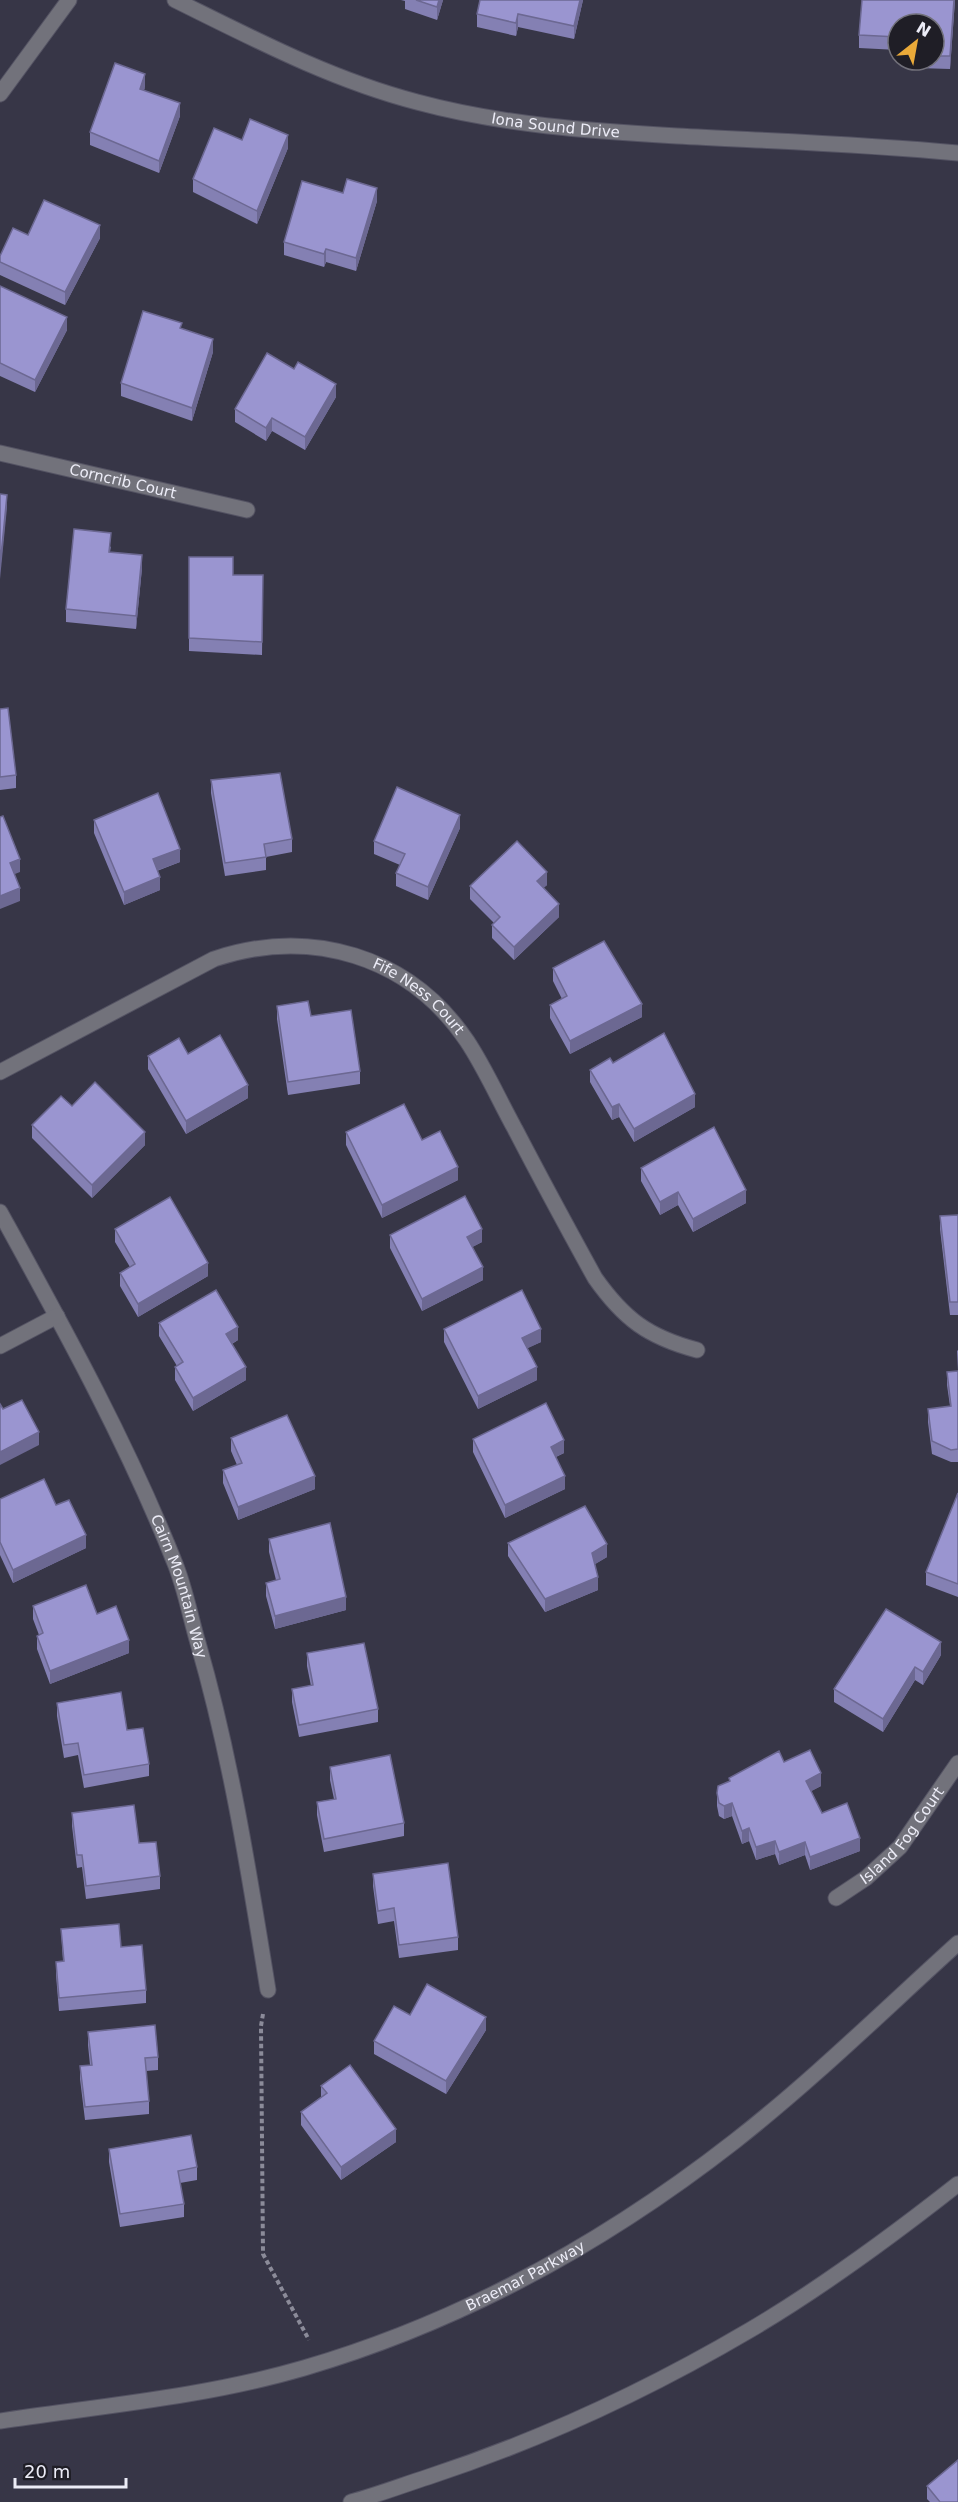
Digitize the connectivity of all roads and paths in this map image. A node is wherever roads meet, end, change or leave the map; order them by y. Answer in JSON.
{"nodes":[{"id":1,"x":69,"y":0,"type":"edge"},
{"id":2,"x":175,"y":0,"type":"edge"},
{"id":3,"x":0,"y":94,"type":"edge"},
{"id":4,"x":958,"y":153,"type":"edge"},
{"id":5,"x":0,"y":453,"type":"edge"},
{"id":6,"x":247,"y":510,"type":"dead end"},
{"id":7,"x":0,"y":1072,"type":"edge"},
{"id":8,"x":0,"y":1212,"type":"edge"},
{"id":9,"x":57,"y":1316,"type":"junction"},
{"id":10,"x":0,"y":1346,"type":"edge"},
{"id":11,"x":697,"y":1350,"type":"dead end"},
{"id":12,"x":958,"y":1763,"type":"edge"},
{"id":13,"x":836,"y":1898,"type":"dead end"},
{"id":14,"x":958,"y":1943,"type":"edge"},
{"id":15,"x":268,"y":1990,"type":"joint"},
{"id":16,"x":958,"y":2184,"type":"edge"},
{"id":17,"x":320,"y":2362,"type":"junction"},
{"id":18,"x":0,"y":2421,"type":"edge"},
{"id":19,"x":354,"y":2502,"type":"edge"}],
"edges":[{"from":1,"to":3,"type":"street"},
{"from":2,"to":4,"type":"street","name":"Iona Sound Drive"},
{"from":5,"to":6,"type":"street","name":"Corncrib Court"},
{"from":7,"to":11,"type":"street","name":"Fife Ness Court"},
{"from":8,"to":9,"type":"street","name":"Cairn Mountain Way"},
{"from":9,"to":10,"type":"street"},
{"from":9,"to":15,"type":"street","name":"Cairn Mountain Way"},
{"from":12,"to":13,"type":"street","name":"Island Fog Court"},
{"from":14,"to":17,"type":"street","name":"Braemar Parkway"},
{"from":15,"to":17,"type":"path"},
{"from":16,"to":19,"type":"street"},
{"from":17,"to":18,"type":"street","name":"Braemar Parkway"}]}
